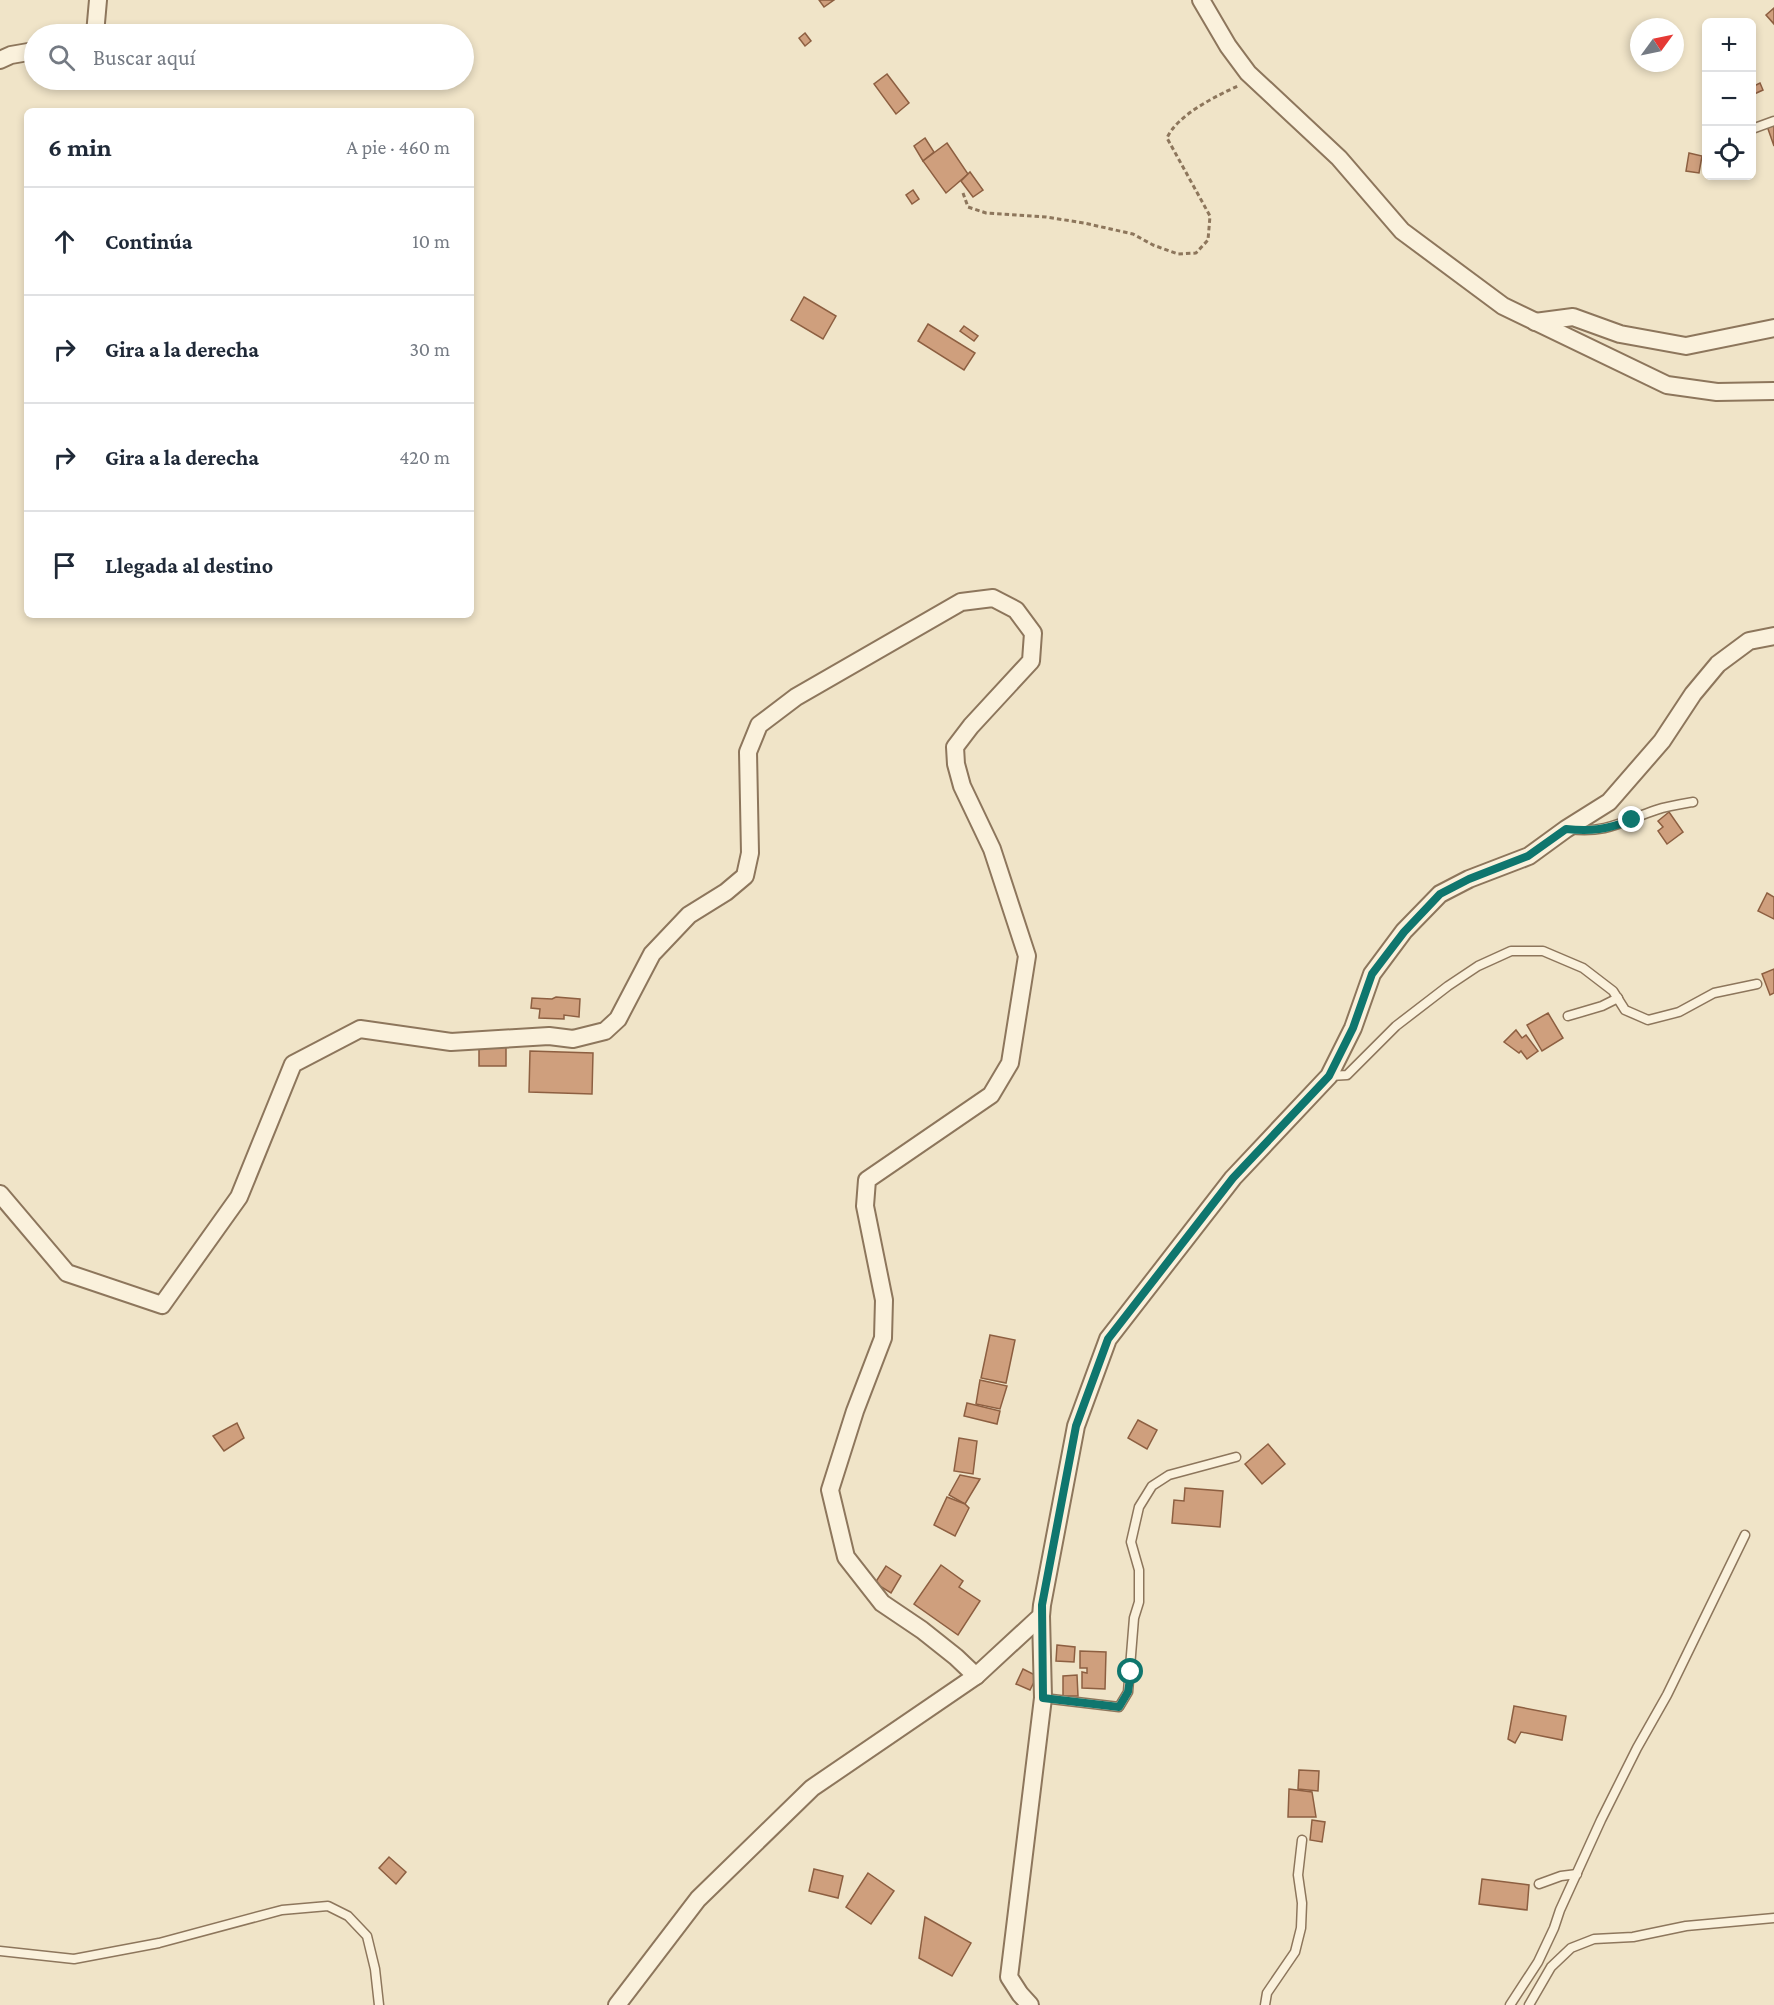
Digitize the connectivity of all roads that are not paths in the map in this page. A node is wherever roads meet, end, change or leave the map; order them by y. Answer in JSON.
{"nodes":[{"id":1,"x":98,"y":0,"type":"edge"},
{"id":2,"x":1201,"y":0,"type":"edge"},
{"id":3,"x":95,"y":24,"type":"edge"},
{"id":4,"x":24,"y":53,"type":"edge"},
{"id":5,"x":0,"y":60,"type":"edge"},
{"id":6,"x":1774,"y":121,"type":"edge"},
{"id":7,"x":1756,"y":128,"type":"edge"},
{"id":8,"x":1535,"y":322,"type":"junction"},
{"id":9,"x":1774,"y":328,"type":"edge"},
{"id":10,"x":1774,"y":391,"type":"edge"},
{"id":11,"x":1774,"y":636,"type":"edge"},
{"id":12,"x":1693,"y":802,"type":"dead end"},
{"id":13,"x":1566,"y":829,"type":"junction"},
{"id":14,"x":1757,"y":984,"type":"dead end"},
{"id":15,"x":1618,"y":999,"type":"junction"},
{"id":16,"x":1568,"y":1016,"type":"dead end"},
{"id":17,"x":1329,"y":1076,"type":"junction"},
{"id":18,"x":0,"y":1194,"type":"edge"},
{"id":19,"x":1236,"y":1457,"type":"dead end"},
{"id":20,"x":1745,"y":1535,"type":"dead end"},
{"id":21,"x":1041,"y":1616,"type":"junction"},
{"id":22,"x":976,"y":1676,"type":"junction"},
{"id":23,"x":1043,"y":1698,"type":"junction"},
{"id":24,"x":1302,"y":1840,"type":"dead end"},
{"id":25,"x":1577,"y":1874,"type":"junction"},
{"id":26,"x":1539,"y":1884,"type":"dead end"},
{"id":27,"x":1774,"y":1918,"type":"edge"},
{"id":28,"x":0,"y":1952,"type":"edge"},
{"id":29,"x":379,"y":2005,"type":"edge"},
{"id":30,"x":617,"y":2005,"type":"edge"},
{"id":31,"x":1030,"y":2005,"type":"edge"},
{"id":32,"x":1265,"y":2005,"type":"edge"},
{"id":33,"x":1510,"y":2005,"type":"edge"},
{"id":34,"x":1529,"y":2005,"type":"edge"}],
"edges":[{"from":1,"to":3,"type":"street"},
{"from":2,"to":8,"type":"street"},
{"from":4,"to":5,"type":"street"},
{"from":6,"to":7,"type":"lane"},
{"from":8,"to":9,"type":"street"},
{"from":8,"to":10,"type":"street"},
{"from":11,"to":13,"type":"street"},
{"from":12,"to":13,"type":"lane"},
{"from":13,"to":17,"type":"street"},
{"from":14,"to":15,"type":"lane"},
{"from":15,"to":16,"type":"lane"},
{"from":15,"to":17,"type":"lane"},
{"from":17,"to":21,"type":"street"},
{"from":18,"to":22,"type":"street"},
{"from":19,"to":23,"type":"lane"},
{"from":20,"to":25,"type":"lane"},
{"from":21,"to":22,"type":"street"},
{"from":21,"to":23,"type":"street"},
{"from":22,"to":30,"type":"street"},
{"from":23,"to":31,"type":"street"},
{"from":24,"to":32,"type":"lane"},
{"from":25,"to":26,"type":"lane"},
{"from":25,"to":33,"type":"lane"},
{"from":27,"to":34,"type":"lane"},
{"from":28,"to":29,"type":"lane"}]}
